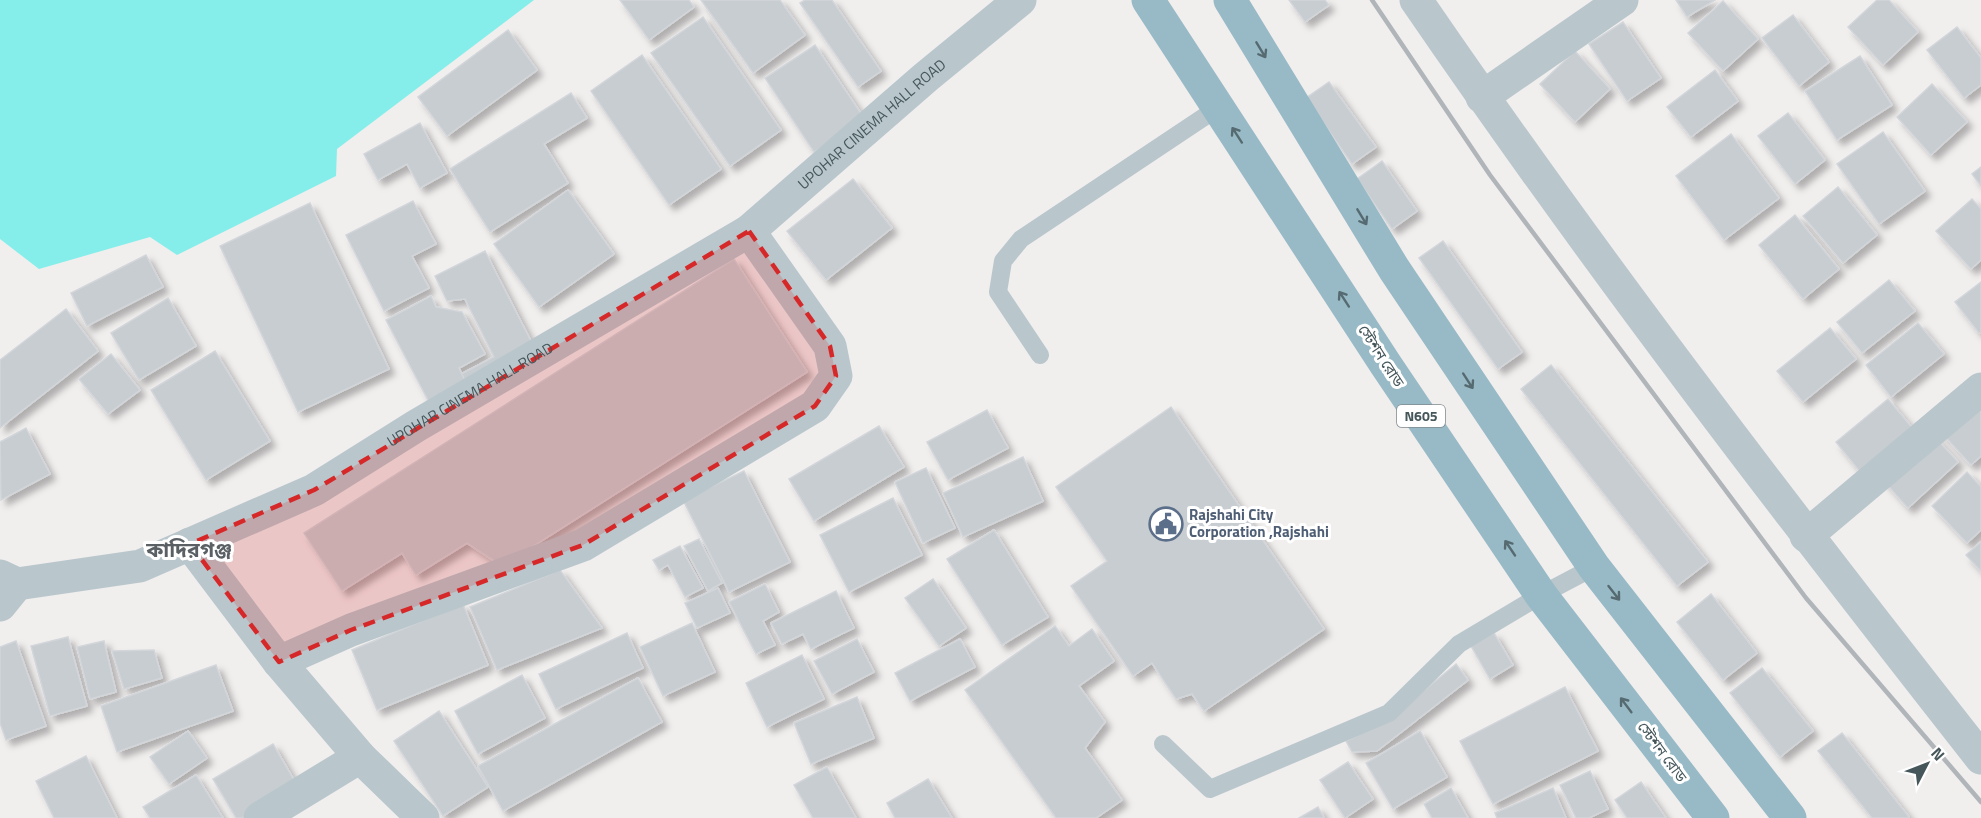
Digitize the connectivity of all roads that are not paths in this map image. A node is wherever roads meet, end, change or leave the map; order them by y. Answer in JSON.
{"nodes":[{"id":1,"x":1020,"y":0,"type":"edge"},
{"id":2,"x":1148,"y":0,"type":"edge"},
{"id":3,"x":1230,"y":0,"type":"edge"},
{"id":4,"x":1416,"y":0,"type":"edge"},
{"id":5,"x":1622,"y":0,"type":"edge"},
{"id":6,"x":1482,"y":97,"type":"junction"},
{"id":7,"x":1219,"y":107,"type":"junction"},
{"id":8,"x":749,"y":231,"type":"junction"},
{"id":9,"x":1040,"y":355,"type":"dead end"},
{"id":10,"x":1981,"y":389,"type":"edge"},
{"id":11,"x":1806,"y":536,"type":"junction"},
{"id":12,"x":190,"y":544,"type":"junction"},
{"id":13,"x":1594,"y":567,"type":"junction"},
{"id":14,"x":6,"y":588,"type":"edge"},
{"id":15,"x":1541,"y":595,"type":"junction"},
{"id":16,"x":279,"y":662,"type":"junction"},
{"id":17,"x":1163,"y":744,"type":"dead end"},
{"id":18,"x":360,"y":757,"type":"junction"},
{"id":19,"x":1981,"y":758,"type":"edge"},
{"id":20,"x":260,"y":818,"type":"edge"},
{"id":21,"x":423,"y":818,"type":"edge"},
{"id":22,"x":1713,"y":818,"type":"edge"},
{"id":23,"x":1790,"y":818,"type":"edge"}],
"edges":[{"from":1,"to":8,"type":"street","name":"UPOHAR CINEMA HALL ROAD"},
{"from":2,"to":7,"type":"highway","name":"স্টেশন রোড","number":"N605"},
{"from":3,"to":13,"type":"highway","one_way":true},
{"from":4,"to":6,"type":"street"},
{"from":5,"to":6,"type":"street"},
{"from":6,"to":11,"type":"street"},
{"from":7,"to":9,"type":"lane"},
{"from":15,"to":7,"type":"highway","name":"স্টেশন রোড","number":"N605","one_way":true},
{"from":8,"to":12,"type":"street","name":"UPOHAR CINEMA HALL ROAD"},
{"from":8,"to":16,"type":"street"},
{"from":10,"to":11,"type":"street"},
{"from":11,"to":19,"type":"street"},
{"from":12,"to":14,"type":"street","name":"UPOHAR CINEMA HALL ROAD"},
{"from":12,"to":16,"type":"street"},
{"from":13,"to":15,"type":"lane"},
{"from":13,"to":23,"type":"highway","one_way":true},
{"from":15,"to":17,"type":"lane"},
{"from":22,"to":15,"type":"highway","name":"স্টেশন রোড","number":"N605","one_way":true},
{"from":16,"to":18,"type":"street"},
{"from":18,"to":20,"type":"street"},
{"from":18,"to":21,"type":"street"}]}
